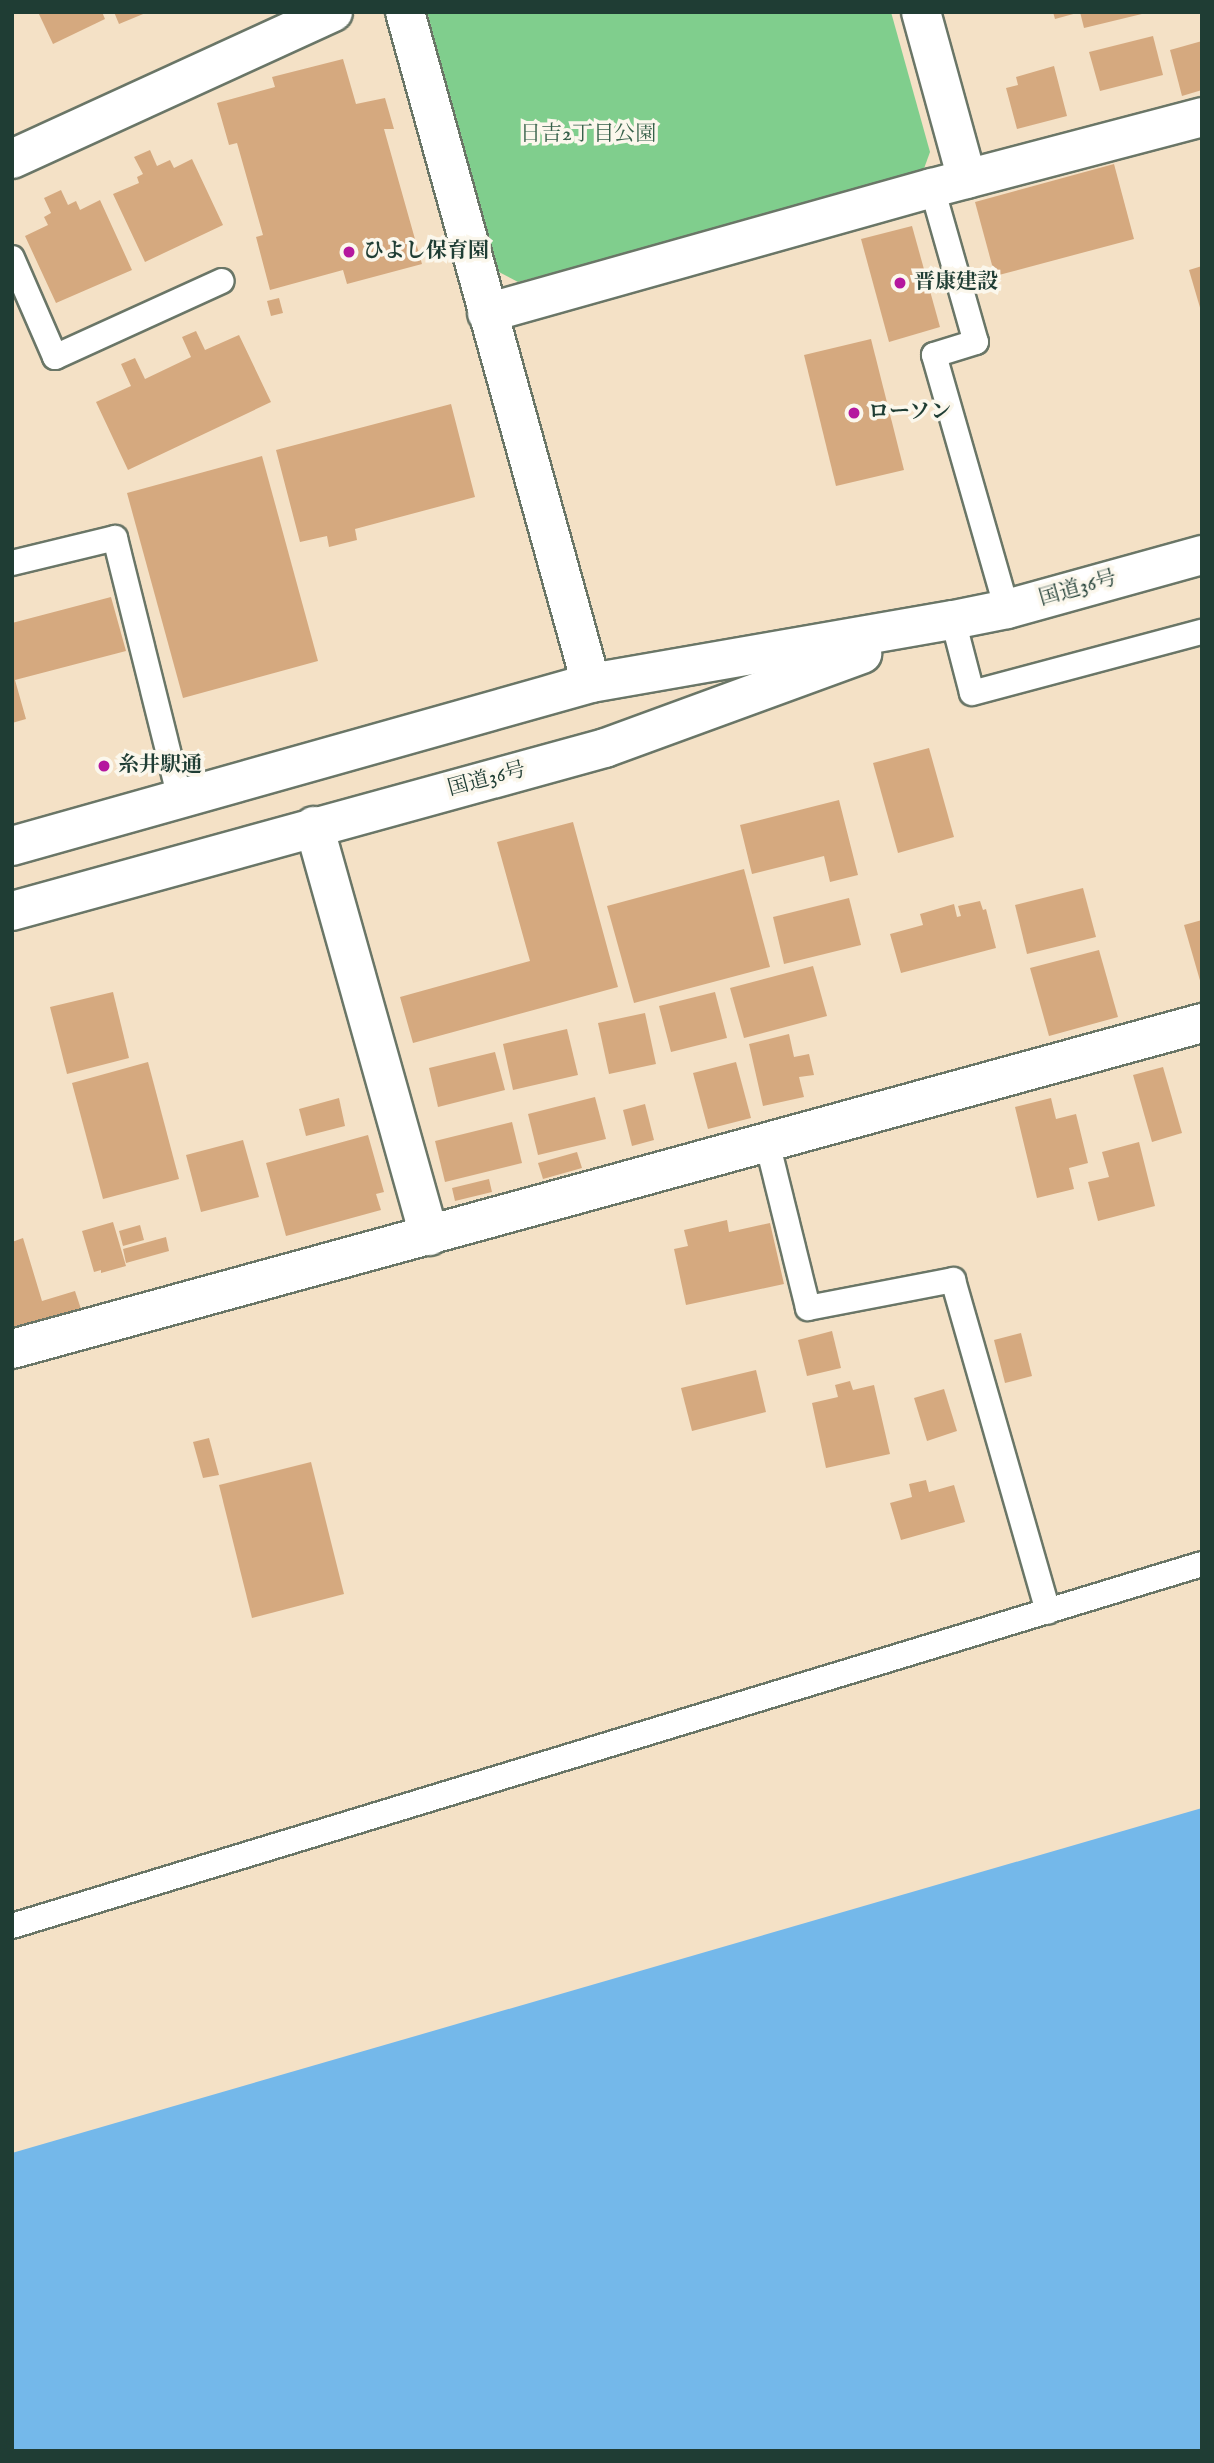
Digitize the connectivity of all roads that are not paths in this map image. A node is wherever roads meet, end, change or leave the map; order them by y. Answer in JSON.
{"nodes":[{"id":1,"x":333,"y":12,"type":"edge"},
{"id":2,"x":405,"y":12,"type":"edge"},
{"id":3,"x":921,"y":12,"type":"edge"},
{"id":4,"x":1202,"y":117,"type":"edge"},
{"id":5,"x":12,"y":159,"type":"edge"},
{"id":6,"x":950,"y":183,"type":"junction"},
{"id":7,"x":12,"y":258,"type":"edge"},
{"id":8,"x":222,"y":281,"type":"dead end"},
{"id":9,"x":487,"y":313,"type":"junction"},
{"id":10,"x":1202,"y":555,"type":"edge"},
{"id":11,"x":12,"y":563,"type":"edge"},
{"id":12,"x":1007,"y":609,"type":"junction"},
{"id":13,"x":953,"y":620,"type":"junction"},
{"id":14,"x":1202,"y":632,"type":"edge"},
{"id":15,"x":591,"y":682,"type":"junction"},
{"id":16,"x":180,"y":799,"type":"junction"},
{"id":17,"x":314,"y":826,"type":"junction"},
{"id":18,"x":12,"y":846,"type":"edge"},
{"id":19,"x":12,"y":911,"type":"edge"},
{"id":20,"x":1202,"y":1023,"type":"edge"},
{"id":21,"x":767,"y":1142,"type":"junction"},
{"id":22,"x":429,"y":1236,"type":"junction"},
{"id":23,"x":12,"y":1349,"type":"edge"},
{"id":24,"x":1202,"y":1564,"type":"edge"},
{"id":25,"x":1048,"y":1612,"type":"junction"},
{"id":26,"x":12,"y":1926,"type":"edge"}],
"edges":[{"from":1,"to":5,"type":"main road"},
{"from":2,"to":9,"type":"main road"},
{"from":3,"to":6,"type":"main road"},
{"from":4,"to":6,"type":"main road"},
{"from":6,"to":9,"type":"main road"},
{"from":6,"to":12,"type":"lane"},
{"from":7,"to":8,"type":"lane"},
{"from":9,"to":15,"type":"main road"},
{"from":10,"to":12,"type":"main road","name":"国道36号"},
{"from":11,"to":16,"type":"lane"},
{"from":12,"to":13,"type":"main road","name":"国道36号"},
{"from":13,"to":14,"type":"lane"},
{"from":13,"to":15,"type":"main road","name":"国道36号"},
{"from":13,"to":17,"type":"main road","name":"国道36号"},
{"from":15,"to":16,"type":"main road","name":"国道36号"},
{"from":16,"to":18,"type":"main road","name":"国道36号"},
{"from":17,"to":19,"type":"main road","name":"国道36号"},
{"from":17,"to":22,"type":"main road"},
{"from":20,"to":21,"type":"main road"},
{"from":21,"to":22,"type":"main road"},
{"from":21,"to":25,"type":"lane"},
{"from":22,"to":23,"type":"main road"},
{"from":24,"to":25,"type":"lane"},
{"from":25,"to":26,"type":"lane"}]}
